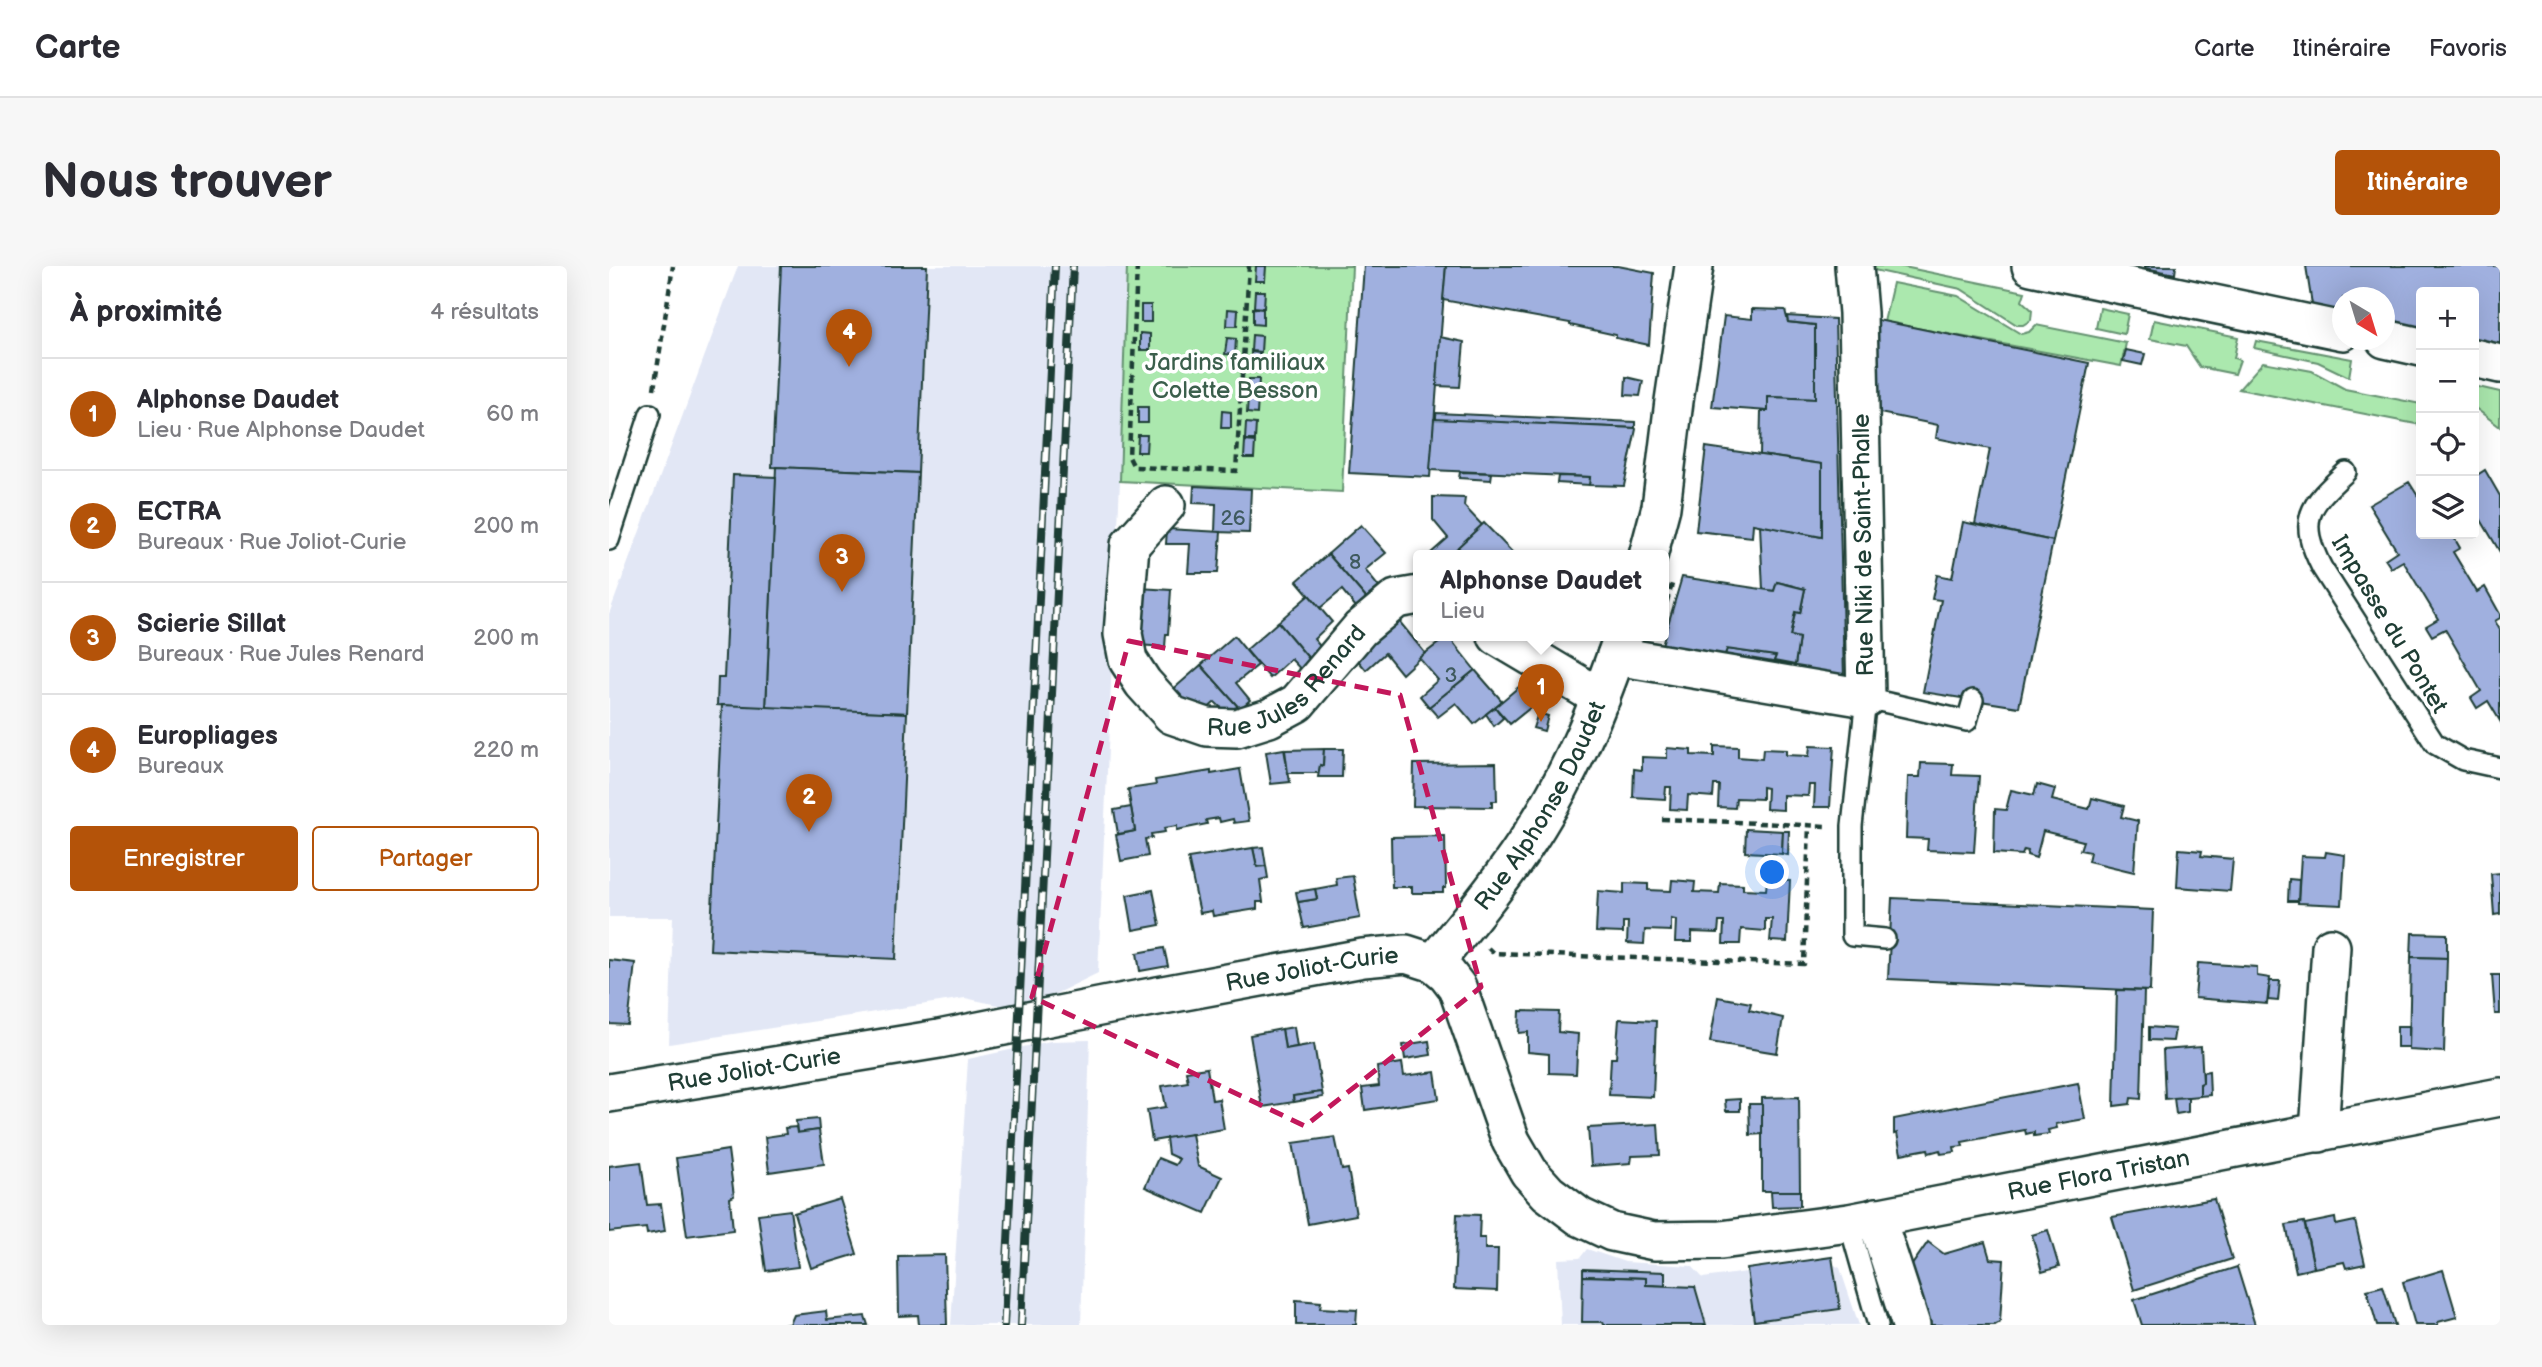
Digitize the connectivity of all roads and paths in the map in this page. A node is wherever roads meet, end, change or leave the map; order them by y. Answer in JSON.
{"nodes":[{"id":1,"x":673,"y":266,"type":"edge"},
{"id":2,"x":1137,"y":266,"type":"edge"},
{"id":3,"x":1249,"y":266,"type":"edge"},
{"id":4,"x":1694,"y":266,"type":"edge"},
{"id":5,"x":1854,"y":266,"type":"edge"},
{"id":6,"x":2031,"y":266,"type":"edge"},
{"id":7,"x":2332,"y":329,"type":"edge"},
{"id":8,"x":2395,"y":342,"type":"edge"},
{"id":9,"x":2416,"y":346,"type":"edge"},
{"id":10,"x":2479,"y":359,"type":"edge"},
{"id":11,"x":2500,"y":363,"type":"edge"},
{"id":12,"x":650,"y":414,"type":"joint"},
{"id":13,"x":2346,"y":472,"type":"dead end"},
{"id":14,"x":1166,"y":505,"type":"dead end"},
{"id":15,"x":609,"y":540,"type":"edge"},
{"id":16,"x":1650,"y":550,"type":"edge"},
{"id":17,"x":1413,"y":596,"type":"edge"},
{"id":18,"x":1505,"y":641,"type":"edge"},
{"id":19,"x":1619,"y":646,"type":"edge"},
{"id":20,"x":1601,"y":698,"type":"junction"},
{"id":21,"x":1865,"y":698,"type":"junction"},
{"id":22,"x":1973,"y":700,"type":"dead end"},
{"id":23,"x":2500,"y":768,"type":"edge"},
{"id":24,"x":1662,"y":819,"type":"dead end"},
{"id":25,"x":1809,"y":825,"type":"junction"},
{"id":26,"x":1853,"y":826,"type":"junction"},
{"id":27,"x":1482,"y":937,"type":"junction"},
{"id":28,"x":1885,"y":939,"type":"dead end"},
{"id":29,"x":2331,"y":947,"type":"dead end"},
{"id":30,"x":1434,"y":963,"type":"junction"},
{"id":31,"x":609,"y":1093,"type":"edge"},
{"id":32,"x":2500,"y":1097,"type":"edge"},
{"id":33,"x":2319,"y":1133,"type":"junction"},
{"id":34,"x":1863,"y":1220,"type":"junction"},
{"id":35,"x":1878,"y":1325,"type":"edge"},
{"id":36,"x":1911,"y":1325,"type":"edge"}],
"edges":[{"from":1,"to":12,"type":"path"},
{"from":2,"to":3,"type":"path"},
{"from":4,"to":16,"type":"street"},
{"from":5,"to":21,"type":"street","name":"Rue Niki de Saint-Phalle"},
{"from":6,"to":7,"type":"street"},
{"from":8,"to":9,"type":"street"},
{"from":10,"to":11,"type":"street"},
{"from":12,"to":15,"type":"lane"},
{"from":13,"to":23,"type":"lane","name":"Impasse du Pontet"},
{"from":14,"to":17,"type":"street","name":"Rue Jules Renard"},
{"from":18,"to":20,"type":"street"},
{"from":19,"to":20,"type":"street","name":"Rue Alphonse Daudet"},
{"from":19,"to":21,"type":"street","name":"Rue Niki de Saint-Phalle"},
{"from":20,"to":27,"type":"street","name":"Rue Alphonse Daudet"},
{"from":21,"to":22,"type":"lane"},
{"from":21,"to":26,"type":"lane"},
{"from":24,"to":25,"type":"path"},
{"from":25,"to":26,"type":"path"},
{"from":25,"to":27,"type":"path"},
{"from":26,"to":28,"type":"lane"},
{"from":27,"to":30,"type":"street","name":"Rue Alphonse Daudet"},
{"from":29,"to":33,"type":"street"},
{"from":30,"to":31,"type":"street","name":"Rue Joliot-Curie"},
{"from":30,"to":34,"type":"street","name":"Rue Joliot-Curie"},
{"from":32,"to":33,"type":"street","name":"Rue Flora Tristan"},
{"from":33,"to":34,"type":"street","name":"Rue Flora Tristan"},
{"from":34,"to":35,"type":"lane"},
{"from":34,"to":36,"type":"street"}]}
